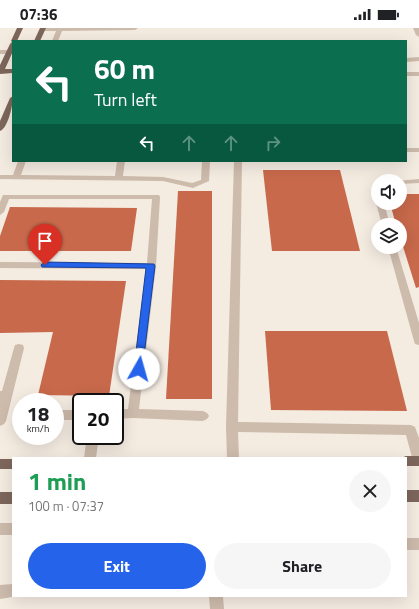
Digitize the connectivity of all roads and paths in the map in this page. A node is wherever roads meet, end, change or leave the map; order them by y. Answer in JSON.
{"nodes":[{"id":1,"x":20,"y":28,"type":"edge"},
{"id":2,"x":43,"y":28,"type":"edge"},
{"id":3,"x":135,"y":28,"type":"edge"},
{"id":4,"x":416,"y":28,"type":"edge"},
{"id":5,"x":60,"y":29,"type":"edge"},
{"id":6,"x":419,"y":35,"type":"edge"},
{"id":7,"x":14,"y":40,"type":"edge"},
{"id":8,"x":37,"y":40,"type":"edge"},
{"id":9,"x":55,"y":40,"type":"edge"},
{"id":10,"x":12,"y":46,"type":"edge"},
{"id":11,"x":0,"y":52,"type":"edge"},
{"id":12,"x":9,"y":52,"type":"junction"},
{"id":13,"x":419,"y":59,"type":"edge"},
{"id":14,"x":407,"y":60,"type":"edge"},
{"id":15,"x":0,"y":71,"type":"edge"},
{"id":16,"x":12,"y":71,"type":"edge"},
{"id":17,"x":407,"y":74,"type":"edge"},
{"id":18,"x":419,"y":74,"type":"edge"},
{"id":19,"x":12,"y":100,"type":"edge"},
{"id":20,"x":0,"y":129,"type":"edge"},
{"id":21,"x":407,"y":150,"type":"edge"},
{"id":22,"x":419,"y":150,"type":"edge"},
{"id":23,"x":22,"y":162,"type":"edge"},
{"id":24,"x":121,"y":162,"type":"edge"},
{"id":25,"x":206,"y":162,"type":"edge"},
{"id":26,"x":238,"y":162,"type":"edge"},
{"id":27,"x":0,"y":177,"type":"edge"},
{"id":28,"x":16,"y":177,"type":"junction"},
{"id":29,"x":119,"y":178,"type":"junction"},
{"id":30,"x":419,"y":181,"type":"edge"},
{"id":31,"x":407,"y":182,"type":"edge"},
{"id":32,"x":0,"y":212,"type":"edge"},
{"id":33,"x":394,"y":254,"type":"edge"},
{"id":34,"x":0,"y":265,"type":"edge"},
{"id":35,"x":151,"y":266,"type":"junction"},
{"id":36,"x":419,"y":341,"type":"edge"},
{"id":37,"x":19,"y":348,"type":"dead end"},
{"id":38,"x":3,"y":395,"type":"edge"},
{"id":39,"x":133,"y":413,"type":"junction"},
{"id":40,"x":124,"y":414,"type":"edge"},
{"id":41,"x":203,"y":416,"type":"dead end"},
{"id":42,"x":0,"y":421,"type":"edge"},
{"id":43,"x":232,"y":427,"type":"junction"},
{"id":44,"x":91,"y":445,"type":"edge"},
{"id":45,"x":90,"y":457,"type":"edge"},
{"id":46,"x":233,"y":457,"type":"edge"},
{"id":47,"x":407,"y":461,"type":"edge"},
{"id":48,"x":419,"y":461,"type":"edge"},
{"id":49,"x":0,"y":464,"type":"edge"},
{"id":50,"x":12,"y":464,"type":"edge"},
{"id":51,"x":407,"y":496,"type":"edge"},
{"id":52,"x":419,"y":496,"type":"edge"},
{"id":53,"x":0,"y":498,"type":"edge"},
{"id":54,"x":12,"y":498,"type":"edge"},
{"id":55,"x":0,"y":529,"type":"edge"},
{"id":56,"x":12,"y":529,"type":"edge"},
{"id":57,"x":407,"y":544,"type":"edge"},
{"id":58,"x":419,"y":544,"type":"edge"},
{"id":59,"x":12,"y":591,"type":"edge"},
{"id":60,"x":0,"y":592,"type":"edge"},
{"id":61,"x":216,"y":597,"type":"edge"},
{"id":62,"x":217,"y":609,"type":"edge"}],
"edges":[{"from":1,"to":7,"type":"main road"},
{"from":2,"to":5,"type":"lane"},
{"from":2,"to":8,"type":"main road"},
{"from":3,"to":5,"type":"lane"},
{"from":4,"to":6,"type":"lane"},
{"from":5,"to":9,"type":"lane"},
{"from":10,"to":12,"type":"main road"},
{"from":11,"to":12,"type":"lane"},
{"from":12,"to":15,"type":"main road"},
{"from":13,"to":14,"type":"lane"},
{"from":15,"to":16,"type":"main road"},
{"from":17,"to":18,"type":"lane"},
{"from":19,"to":20,"type":"main road"},
{"from":21,"to":22,"type":"lane"},
{"from":23,"to":28,"type":"lane"},
{"from":24,"to":29,"type":"lane"},
{"from":25,"to":29,"type":"lane"},
{"from":26,"to":43,"type":"lane"},
{"from":27,"to":28,"type":"lane"},
{"from":28,"to":29,"type":"lane"},
{"from":30,"to":31,"type":"lane"},
{"from":32,"to":35,"type":"lane"},
{"from":33,"to":36,"type":"lane"},
{"from":34,"to":35,"type":"lane"},
{"from":35,"to":39,"type":"lane"},
{"from":37,"to":38,"type":"lane"},
{"from":38,"to":42,"type":"lane"},
{"from":39,"to":40,"type":"lane"},
{"from":39,"to":41,"type":"lane"},
{"from":43,"to":46,"type":"lane"},
{"from":43,"to":48,"type":"lane"},
{"from":44,"to":45,"type":"lane"},
{"from":47,"to":48,"type":"main road"},
{"from":49,"to":50,"type":"main road"},
{"from":51,"to":52,"type":"main road"},
{"from":53,"to":54,"type":"main road"},
{"from":55,"to":56,"type":"lane"},
{"from":57,"to":58,"type":"lane"},
{"from":59,"to":60,"type":"lane"},
{"from":61,"to":62,"type":"lane"}]}
